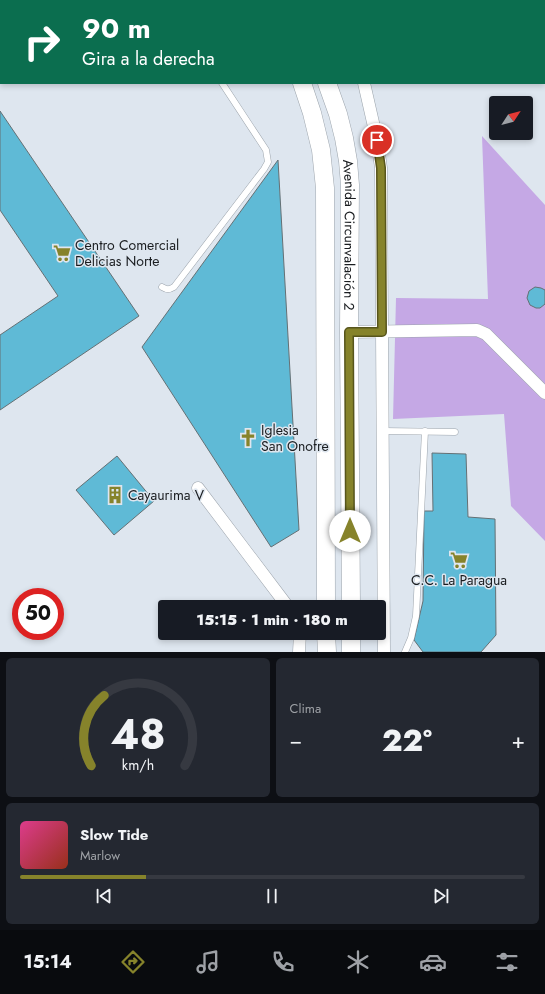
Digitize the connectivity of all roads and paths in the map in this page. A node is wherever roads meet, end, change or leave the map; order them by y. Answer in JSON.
{"nodes":[{"id":1,"x":223,"y":84,"type":"edge"},
{"id":2,"x":302,"y":84,"type":"edge"},
{"id":3,"x":327,"y":84,"type":"edge"},
{"id":4,"x":364,"y":84,"type":"edge"},
{"id":5,"x":162,"y":287,"type":"dead end"},
{"id":6,"x":349,"y":332,"type":"junction"},
{"id":7,"x":382,"y":332,"type":"junction"},
{"id":8,"x":545,"y":393,"type":"edge"},
{"id":9,"x":383,"y":431,"type":"junction"},
{"id":10,"x":425,"y":431,"type":"junction"},
{"id":11,"x":455,"y":432,"type":"dead end"},
{"id":12,"x":198,"y":488,"type":"dead end"},
{"id":13,"x":283,"y":600,"type":"edge"},
{"id":14,"x":326,"y":600,"type":"edge"},
{"id":15,"x":351,"y":600,"type":"edge"},
{"id":16,"x":300,"y":640,"type":"edge"},
{"id":17,"x":326,"y":640,"type":"edge"},
{"id":18,"x":351,"y":640,"type":"edge"},
{"id":19,"x":299,"y":652,"type":"edge"},
{"id":20,"x":327,"y":652,"type":"edge"},
{"id":21,"x":351,"y":652,"type":"edge"},
{"id":22,"x":384,"y":652,"type":"edge"},
{"id":23,"x":405,"y":652,"type":"edge"}],
"edges":[{"from":1,"to":5,"type":"lane"},
{"from":2,"to":14,"type":"main road","name":"Avenida Circunvalación 2"},
{"from":3,"to":6,"type":"main road","name":"Avenida Circunvalación 2"},
{"from":4,"to":7,"type":"street"},
{"from":6,"to":7,"type":"street"},
{"from":6,"to":15,"type":"main road","name":"Avenida Circunvalación 2"},
{"from":7,"to":8,"type":"street"},
{"from":7,"to":9,"type":"street"},
{"from":9,"to":10,"type":"lane"},
{"from":9,"to":22,"type":"street"},
{"from":10,"to":11,"type":"lane"},
{"from":10,"to":23,"type":"lane"},
{"from":12,"to":13,"type":"street"},
{"from":16,"to":19,"type":"street"},
{"from":17,"to":20,"type":"main road"},
{"from":18,"to":21,"type":"main road"}]}
